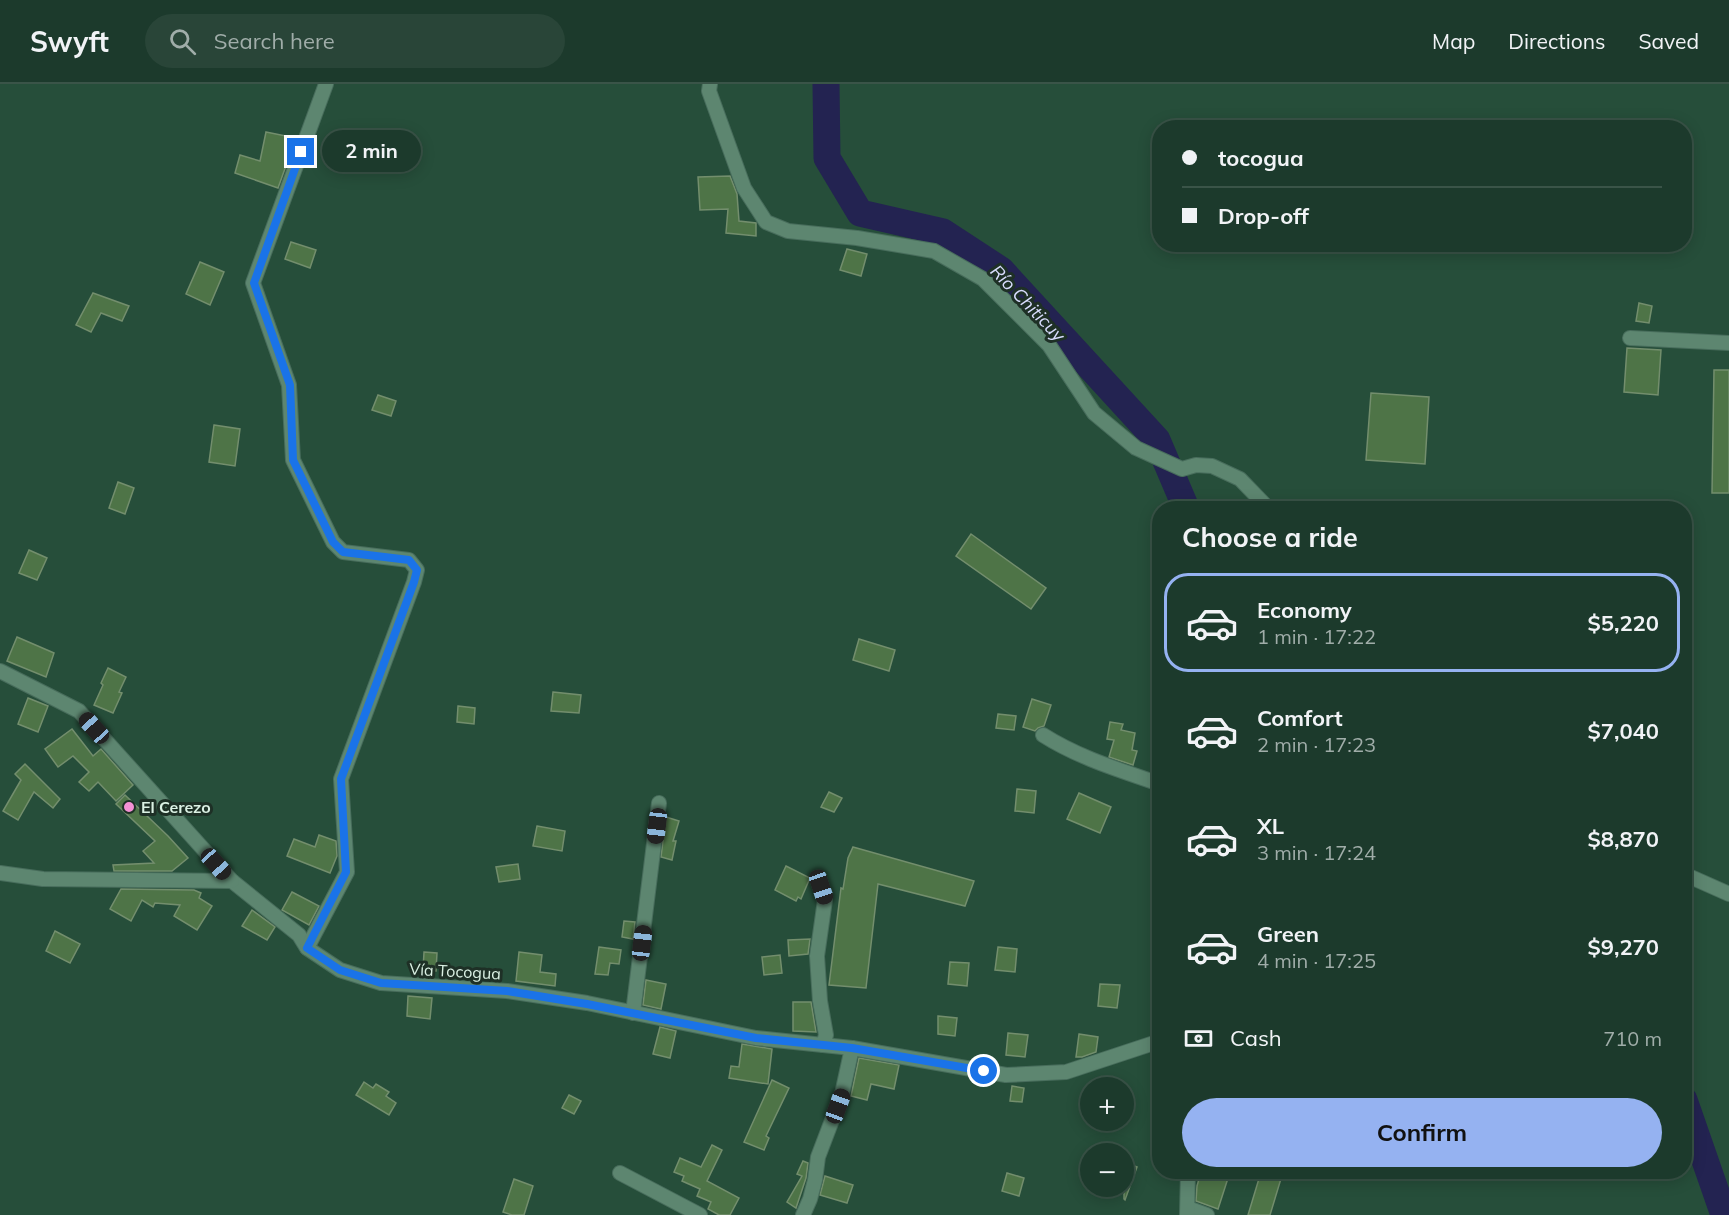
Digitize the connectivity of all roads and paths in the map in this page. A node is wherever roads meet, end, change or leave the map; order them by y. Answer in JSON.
{"nodes":[{"id":1,"x":326,"y":84,"type":"edge"},
{"id":2,"x":710,"y":84,"type":"edge"},
{"id":3,"x":1630,"y":339,"type":"dead end"},
{"id":4,"x":1729,"y":343,"type":"edge"},
{"id":5,"x":1261,"y":501,"type":"edge"},
{"id":6,"x":0,"y":671,"type":"edge"},
{"id":7,"x":1043,"y":735,"type":"dead end"},
{"id":8,"x":1152,"y":781,"type":"edge"},
{"id":9,"x":660,"y":803,"type":"dead end"},
{"id":10,"x":0,"y":873,"type":"edge"},
{"id":11,"x":1692,"y":878,"type":"edge"},
{"id":12,"x":231,"y":880,"type":"junction"},
{"id":13,"x":821,"y":887,"type":"dead end"},
{"id":14,"x":1729,"y":894,"type":"edge"},
{"id":15,"x":307,"y":948,"type":"junction"},
{"id":16,"x":633,"y":1013,"type":"junction"},
{"id":17,"x":1152,"y":1044,"type":"edge"},
{"id":18,"x":823,"y":1045,"type":"junction"},
{"id":19,"x":852,"y":1048,"type":"junction"},
{"id":20,"x":620,"y":1173,"type":"dead end"},
{"id":21,"x":1188,"y":1179,"type":"edge"},
{"id":22,"x":1188,"y":1211,"type":"edge"},
{"id":23,"x":700,"y":1215,"type":"edge"},
{"id":24,"x":803,"y":1215,"type":"edge"},
{"id":25,"x":1208,"y":1215,"type":"edge"}],
"edges":[{"from":1,"to":15,"type":"street"},
{"from":2,"to":5,"type":"street"},
{"from":3,"to":4,"type":"street"},
{"from":6,"to":12,"type":"street","name":"Vía Tocogua"},
{"from":7,"to":8,"type":"street"},
{"from":9,"to":16,"type":"street"},
{"from":10,"to":12,"type":"street"},
{"from":11,"to":14,"type":"street"},
{"from":12,"to":15,"type":"street","name":"Vía Tocogua"},
{"from":13,"to":18,"type":"street"},
{"from":15,"to":16,"type":"street","name":"Vía Tocogua"},
{"from":16,"to":18,"type":"street","name":"Vía Tocogua"},
{"from":17,"to":19,"type":"street","name":"Vía Tocogua"},
{"from":18,"to":19,"type":"street","name":"Vía Tocogua"},
{"from":19,"to":24,"type":"street"},
{"from":20,"to":23,"type":"street"},
{"from":21,"to":22,"type":"street"},
{"from":22,"to":25,"type":"street"}]}
